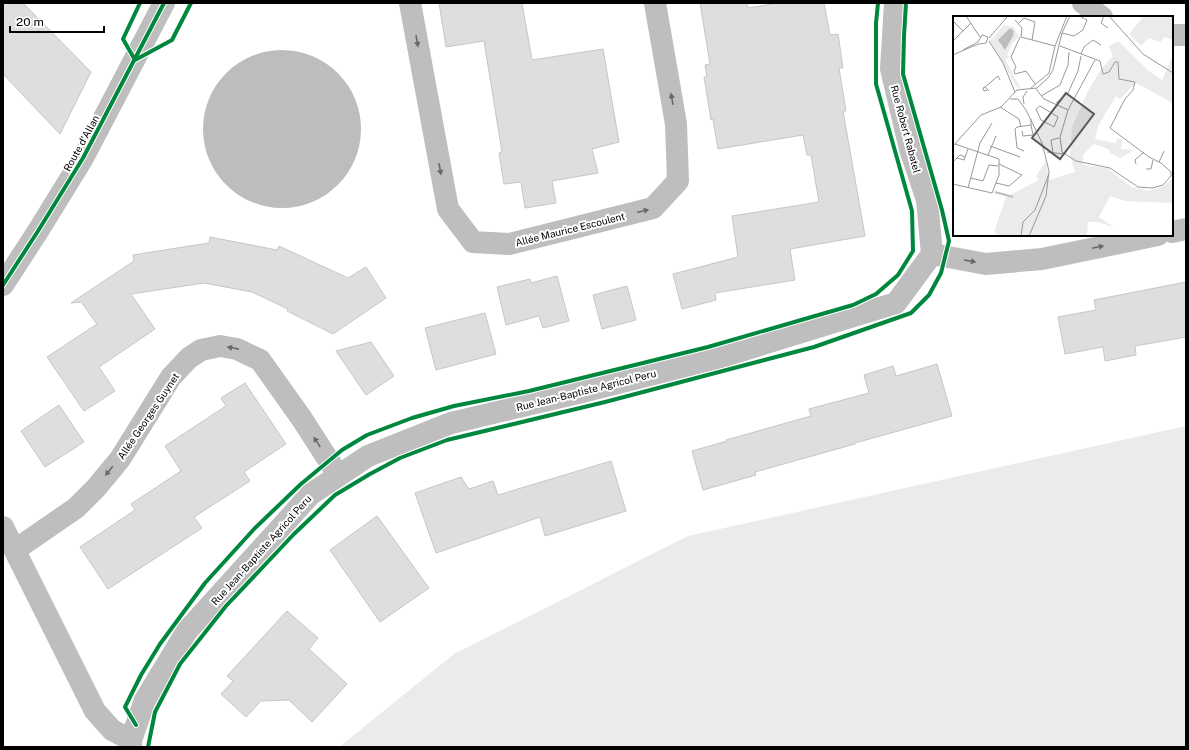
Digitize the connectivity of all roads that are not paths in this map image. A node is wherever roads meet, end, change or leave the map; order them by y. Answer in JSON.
{"nodes":[{"id":1,"x":164,"y":3,"type":"edge"},
{"id":2,"x":410,"y":3,"type":"edge"},
{"id":3,"x":655,"y":3,"type":"edge"},
{"id":4,"x":895,"y":3,"type":"edge"},
{"id":5,"x":1083,"y":3,"type":"edge"},
{"id":6,"x":1101,"y":16,"type":"edge"},
{"id":7,"x":1173,"y":35,"type":"edge"},
{"id":8,"x":1186,"y":35,"type":"edge"},
{"id":9,"x":1186,"y":230,"type":"edge"},
{"id":10,"x":1173,"y":232,"type":"edge"},
{"id":11,"x":1153,"y":236,"type":"edge"},
{"id":12,"x":932,"y":254,"type":"junction"},
{"id":13,"x":3,"y":285,"type":"edge"},
{"id":14,"x":338,"y":475,"type":"junction"},
{"id":15,"x":3,"y":527,"type":"edge"},
{"id":16,"x":15,"y":550,"type":"junction"},
{"id":17,"x":131,"y":744,"type":"edge"}],
"edges":[{"from":1,"to":13,"type":"street","name":"Route d'Allan"},
{"from":2,"to":3,"type":"street","name":"Allée Maurice Escoulent","one_way":true},
{"from":4,"to":12,"type":"street","name":"Rue Robert Rabatel"},
{"from":5,"to":6,"type":"street"},
{"from":7,"to":8,"type":"street"},
{"from":9,"to":10,"type":"street"},
{"from":12,"to":11,"type":"street","one_way":true},
{"from":12,"to":14,"type":"street","name":"Rue Jean-Baptiste Agricol Peru"},
{"from":14,"to":16,"type":"street","name":"Allée Georges Guynet","one_way":true},
{"from":14,"to":17,"type":"street","name":"Rue Jean-Baptiste Agricol Peru"},
{"from":15,"to":16,"type":"street"},
{"from":16,"to":17,"type":"street"}]}
